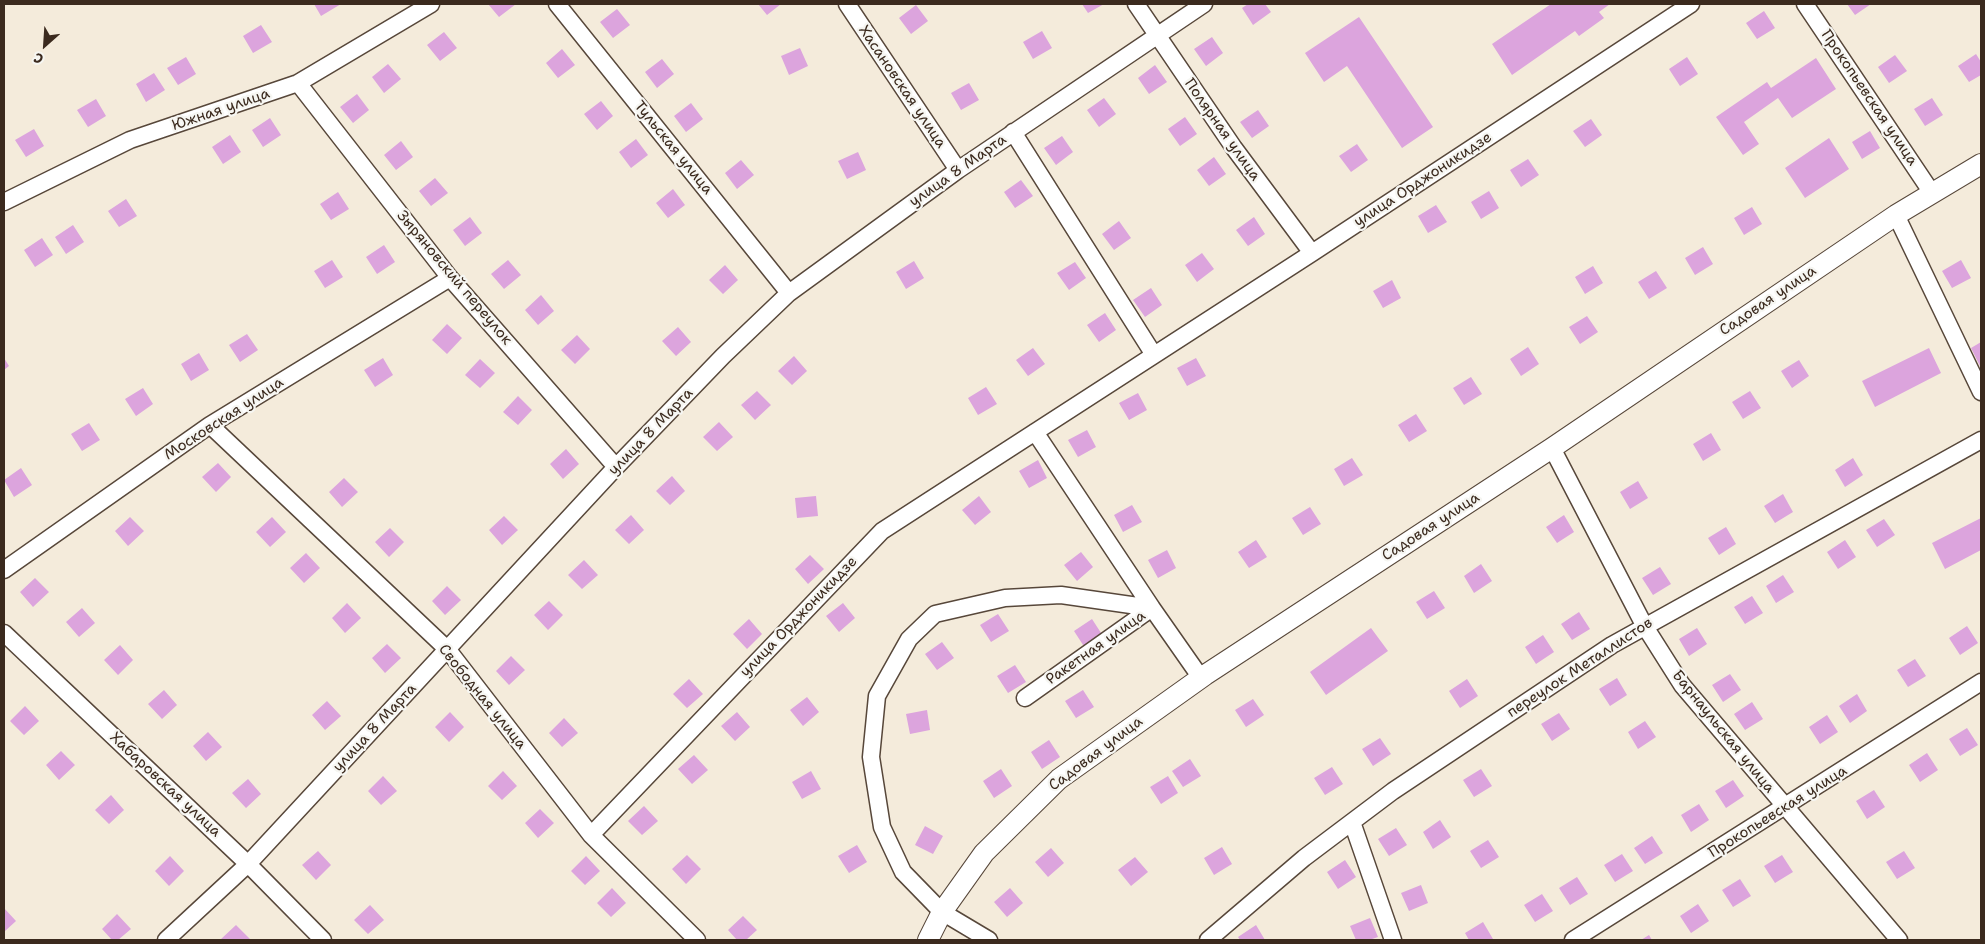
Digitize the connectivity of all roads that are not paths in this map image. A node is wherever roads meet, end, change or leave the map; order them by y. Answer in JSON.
{"nodes":[{"id":1,"x":431,"y":4,"type":"edge"},
{"id":2,"x":557,"y":4,"type":"edge"},
{"id":3,"x":847,"y":4,"type":"edge"},
{"id":4,"x":1136,"y":4,"type":"edge"},
{"id":5,"x":1204,"y":4,"type":"edge"},
{"id":6,"x":1691,"y":4,"type":"edge"},
{"id":7,"x":1805,"y":4,"type":"edge"},
{"id":8,"x":1156,"y":35,"type":"junction"},
{"id":9,"x":298,"y":83,"type":"junction"},
{"id":10,"x":1013,"y":132,"type":"junction"},
{"id":11,"x":1981,"y":164,"type":"edge"},
{"id":12,"x":958,"y":170,"type":"junction"},
{"id":13,"x":1932,"y":193,"type":"junction"},
{"id":14,"x":4,"y":202,"type":"edge"},
{"id":15,"x":1896,"y":214,"type":"junction"},
{"id":16,"x":1312,"y":253,"type":"junction"},
{"id":17,"x":450,"y":278,"type":"junction"},
{"id":18,"x":789,"y":293,"type":"junction"},
{"id":19,"x":1154,"y":355,"type":"junction"},
{"id":20,"x":1981,"y":392,"type":"edge"},
{"id":21,"x":210,"y":425,"type":"junction"},
{"id":22,"x":1035,"y":432,"type":"junction"},
{"id":23,"x":1981,"y":440,"type":"edge"},
{"id":24,"x":1552,"y":448,"type":"junction"},
{"id":25,"x":616,"y":467,"type":"junction"},
{"id":26,"x":4,"y":570,"type":"edge"},
{"id":27,"x":1152,"y":608,"type":"junction"},
{"id":28,"x":1644,"y":625,"type":"junction"},
{"id":29,"x":4,"y":633,"type":"edge"},
{"id":30,"x":448,"y":650,"type":"junction"},
{"id":31,"x":1201,"y":678,"type":"junction"},
{"id":32,"x":1981,"y":682,"type":"edge"},
{"id":33,"x":1025,"y":698,"type":"dead end"},
{"id":34,"x":1784,"y":807,"type":"junction"},
{"id":35,"x":1352,"y":822,"type":"junction"},
{"id":36,"x":591,"y":835,"type":"junction"},
{"id":37,"x":248,"y":864,"type":"junction"},
{"id":38,"x":942,"y":912,"type":"junction"},
{"id":39,"x":166,"y":940,"type":"edge"},
{"id":40,"x":323,"y":940,"type":"edge"},
{"id":41,"x":697,"y":940,"type":"edge"},
{"id":42,"x":928,"y":940,"type":"edge"},
{"id":43,"x":989,"y":940,"type":"edge"},
{"id":44,"x":1208,"y":940,"type":"edge"},
{"id":45,"x":1394,"y":940,"type":"edge"},
{"id":46,"x":1573,"y":940,"type":"edge"},
{"id":47,"x":1899,"y":940,"type":"edge"}],
"edges":[{"from":1,"to":9,"type":"street","name":"Южная улица"},
{"from":2,"to":18,"type":"street","name":"Тульская улица"},
{"from":3,"to":12,"type":"street","name":"Хасановская улица"},
{"from":4,"to":8,"type":"street","name":"Полярная улица"},
{"from":5,"to":8,"type":"street","name":"улица 8 Марта"},
{"from":6,"to":16,"type":"street","name":"улица Орджоникидзе"},
{"from":7,"to":13,"type":"street","name":"Прокопьевская улица"},
{"from":8,"to":10,"type":"street","name":"улица 8 Марта"},
{"from":8,"to":16,"type":"street","name":"Полярная улица"},
{"from":9,"to":14,"type":"street","name":"Южная улица"},
{"from":9,"to":17,"type":"street","name":"Зыряновский переулок"},
{"from":10,"to":12,"type":"street","name":"улица 8 Марта"},
{"from":10,"to":19,"type":"street"},
{"from":11,"to":13,"type":"street","name":"Садовая улица"},
{"from":12,"to":18,"type":"street","name":"улица 8 Марта"},
{"from":13,"to":15,"type":"street","name":"Садовая улица"},
{"from":15,"to":20,"type":"street"},
{"from":15,"to":24,"type":"street","name":"Садовая улица"},
{"from":16,"to":19,"type":"street","name":"улица Орджоникидзе"},
{"from":17,"to":21,"type":"street","name":"Московская улица"},
{"from":17,"to":25,"type":"street","name":"Зыряновский переулок"},
{"from":18,"to":25,"type":"street","name":"улица 8 Марта"},
{"from":19,"to":22,"type":"street","name":"улица Орджоникидзе"},
{"from":21,"to":26,"type":"street","name":"Московская улица"},
{"from":21,"to":30,"type":"street","name":"Свободная улица"},
{"from":22,"to":27,"type":"street"},
{"from":22,"to":36,"type":"street","name":"улица Орджоникидзе"},
{"from":23,"to":28,"type":"street","name":"переулок Металлистов"},
{"from":24,"to":28,"type":"street","name":"Барнаульская улица"},
{"from":24,"to":31,"type":"street","name":"Садовая улица"},
{"from":25,"to":30,"type":"street","name":"улица 8 Марта"},
{"from":27,"to":31,"type":"street"},
{"from":27,"to":33,"type":"street","name":"Ракетная улица"},
{"from":27,"to":38,"type":"street","name":"Ракетная улица"},
{"from":28,"to":34,"type":"street","name":"Барнаульская улица"},
{"from":28,"to":35,"type":"street","name":"переулок Металлистов"},
{"from":29,"to":37,"type":"street","name":"Хабаровская улица"},
{"from":30,"to":36,"type":"street","name":"Свободная улица"},
{"from":30,"to":37,"type":"street","name":"улица 8 Марта"},
{"from":31,"to":38,"type":"street","name":"Садовая улица"},
{"from":32,"to":34,"type":"street","name":"Прокопьевская улица"},
{"from":34,"to":46,"type":"street","name":"Прокопьевская улица"},
{"from":34,"to":47,"type":"street","name":"Барнаульская улица"},
{"from":35,"to":44,"type":"street","name":"переулок Металлистов"},
{"from":35,"to":45,"type":"street"},
{"from":36,"to":41,"type":"street","name":"Свободная улица"},
{"from":37,"to":39,"type":"street","name":"улица 8 Марта"},
{"from":37,"to":40,"type":"street","name":"Хабаровская улица"},
{"from":38,"to":42,"type":"street","name":"Садовая улица"},
{"from":38,"to":43,"type":"street"}]}
